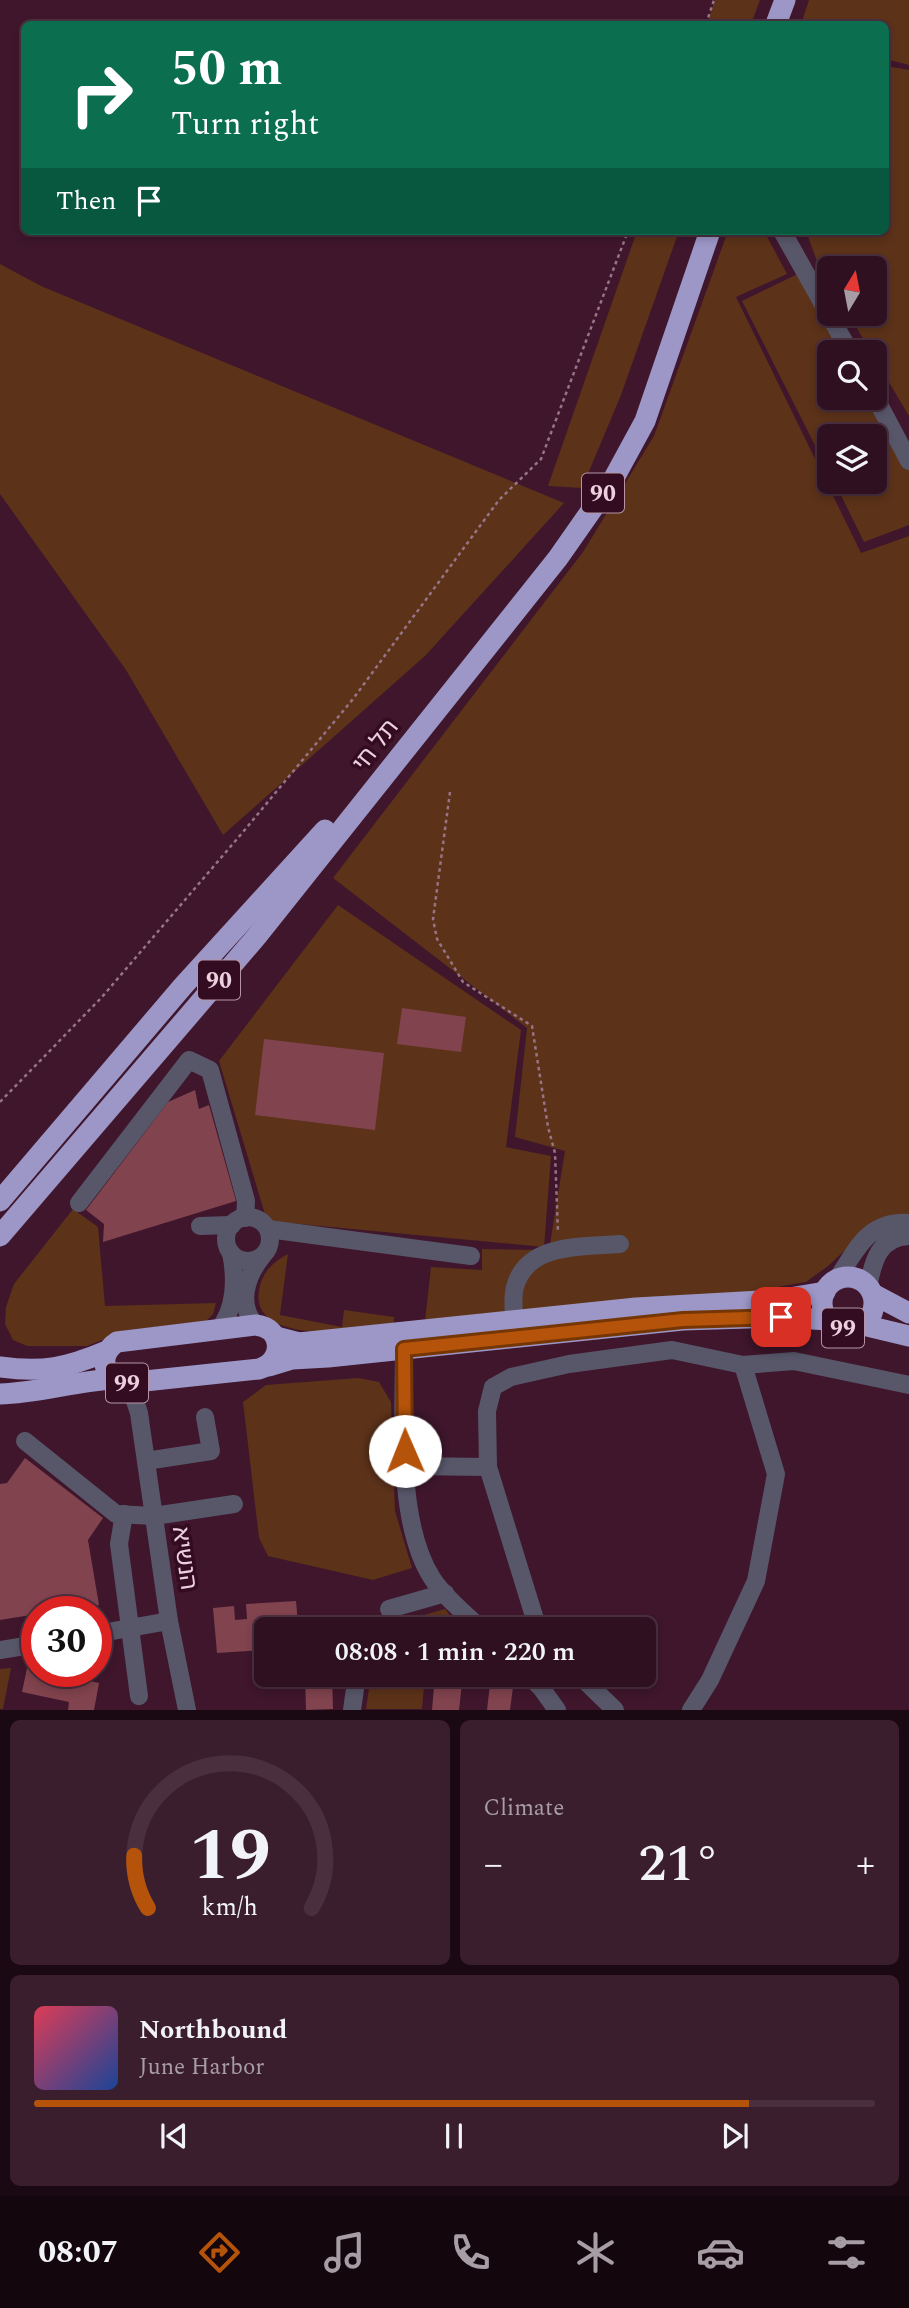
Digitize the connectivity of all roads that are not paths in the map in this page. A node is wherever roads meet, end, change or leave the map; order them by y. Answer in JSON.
{"nodes":[{"id":1,"x":785,"y":0,"type":"edge"},
{"id":2,"x":777,"y":21,"type":"edge"},
{"id":3,"x":709,"y":235,"type":"edge"},
{"id":4,"x":784,"y":235,"type":"edge"},
{"id":5,"x":843,"y":340,"type":"edge"},
{"id":6,"x":882,"y":410,"type":"edge"},
{"id":7,"x":909,"y":461,"type":"edge"},
{"id":8,"x":429,"y":718,"type":"junction"},
{"id":9,"x":0,"y":1201,"type":"edge"},
{"id":10,"x":79,"y":1203,"type":"dead end"},
{"id":11,"x":24,"y":1208,"type":"junction"},
{"id":12,"x":238,"y":1221,"type":"junction"},
{"id":13,"x":909,"y":1223,"type":"edge"},
{"id":14,"x":201,"y":1226,"type":"dead end"},
{"id":15,"x":268,"y":1229,"type":"junction"},
{"id":16,"x":0,"y":1236,"type":"edge"},
{"id":17,"x":909,"y":1236,"type":"edge"},
{"id":18,"x":620,"y":1244,"type":"dead end"},
{"id":19,"x":0,"y":1253,"type":"edge"},
{"id":20,"x":231,"y":1253,"type":"junction"},
{"id":21,"x":471,"y":1256,"type":"dead end"},
{"id":22,"x":261,"y":1258,"type":"junction"},
{"id":23,"x":831,"y":1286,"type":"junction"},
{"id":24,"x":871,"y":1291,"type":"junction"},
{"id":25,"x":909,"y":1313,"type":"edge"},
{"id":26,"x":828,"y":1320,"type":"junction"},
{"id":27,"x":514,"y":1321,"type":"junction"},
{"id":28,"x":256,"y":1325,"type":"junction"},
{"id":29,"x":863,"y":1325,"type":"junction"},
{"id":30,"x":218,"y":1329,"type":"junction"},
{"id":31,"x":909,"y":1336,"type":"edge"},
{"id":32,"x":276,"y":1337,"type":"junction"},
{"id":33,"x":404,"y":1349,"type":"junction"},
{"id":34,"x":107,"y":1351,"type":"junction"},
{"id":35,"x":0,"y":1352,"type":"edge"},
{"id":36,"x":743,"y":1365,"type":"junction"},
{"id":37,"x":269,"y":1366,"type":"junction"},
{"id":38,"x":0,"y":1367,"type":"edge"},
{"id":39,"x":38,"y":1370,"type":"junction"},
{"id":40,"x":131,"y":1381,"type":"junction"},
{"id":41,"x":909,"y":1385,"type":"edge"},
{"id":42,"x":0,"y":1394,"type":"edge"},
{"id":43,"x":205,"y":1417,"type":"dead end"},
{"id":44,"x":25,"y":1441,"type":"dead end"},
{"id":45,"x":146,"y":1461,"type":"junction"},
{"id":46,"x":406,"y":1466,"type":"junction"},
{"id":47,"x":488,"y":1467,"type":"junction"},
{"id":48,"x":234,"y":1504,"type":"dead end"},
{"id":49,"x":124,"y":1514,"type":"junction"},
{"id":50,"x":154,"y":1516,"type":"junction"},
{"id":51,"x":445,"y":1593,"type":"junction"},
{"id":52,"x":389,"y":1609,"type":"dead end"},
{"id":53,"x":469,"y":1617,"type":"edge"},
{"id":54,"x":534,"y":1617,"type":"edge"},
{"id":55,"x":169,"y":1621,"type":"junction"},
{"id":56,"x":130,"y":1628,"type":"junction"},
{"id":57,"x":112,"y":1631,"type":"edge"},
{"id":58,"x":21,"y":1647,"type":"edge"},
{"id":59,"x":0,"y":1650,"type":"edge"},
{"id":60,"x":355,"y":1687,"type":"edge"},
{"id":61,"x":540,"y":1687,"type":"edge"},
{"id":62,"x":591,"y":1687,"type":"edge"},
{"id":63,"x":139,"y":1696,"type":"dead end"},
{"id":64,"x":187,"y":1710,"type":"edge"},
{"id":65,"x":352,"y":1710,"type":"edge"},
{"id":66,"x":557,"y":1710,"type":"edge"},
{"id":67,"x":615,"y":1710,"type":"edge"},
{"id":68,"x":691,"y":1710,"type":"edge"}],
"edges":[{"from":1,"to":2,"type":"highway"},
{"from":3,"to":8,"type":"highway","number":"90"},
{"from":4,"to":5,"type":"street"},
{"from":6,"to":7,"type":"street"},
{"from":8,"to":9,"type":"highway","name":"תל חי","number":"90"},
{"from":8,"to":11,"type":"highway","name":"תל חי","number":"90"},
{"from":10,"to":12,"type":"street"},
{"from":11,"to":16,"type":"highway","name":"תל חי","number":"90"},
{"from":11,"to":19,"type":"highway"},
{"from":12,"to":14,"type":"street"},
{"from":12,"to":15,"type":"street"},
{"from":12,"to":20,"type":"street"},
{"from":13,"to":23,"type":"street"},
{"from":15,"to":21,"type":"street"},
{"from":15,"to":22,"type":"street"},
{"from":17,"to":24,"type":"street"},
{"from":18,"to":27,"type":"street"},
{"from":20,"to":22,"type":"street"},
{"from":20,"to":30,"type":"street"},
{"from":22,"to":28,"type":"street"},
{"from":23,"to":24,"type":"highway","number":"99"},
{"from":23,"to":26,"type":"highway","number":"99"},
{"from":23,"to":27,"type":"highway","number":"99"},
{"from":24,"to":25,"type":"highway","number":"99"},
{"from":24,"to":29,"type":"highway","number":"99"},
{"from":26,"to":29,"type":"highway","number":"99"},
{"from":26,"to":33,"type":"highway","number":"99"},
{"from":27,"to":32,"type":"highway","number":"99"},
{"from":28,"to":30,"type":"highway","number":"99"},
{"from":28,"to":32,"type":"highway","number":"99"},
{"from":29,"to":31,"type":"highway","number":"99"},
{"from":30,"to":34,"type":"highway","number":"99"},
{"from":32,"to":37,"type":"highway"},
{"from":33,"to":37,"type":"highway","number":"99"},
{"from":33,"to":46,"type":"street"},
{"from":34,"to":39,"type":"highway","number":"99"},
{"from":34,"to":40,"type":"highway","number":"99"},
{"from":35,"to":39,"type":"highway"},
{"from":36,"to":41,"type":"street"},
{"from":36,"to":47,"type":"street"},
{"from":36,"to":68,"type":"street"},
{"from":37,"to":40,"type":"highway","number":"99"},
{"from":38,"to":39,"type":"highway","number":"99"},
{"from":40,"to":42,"type":"highway","number":"99"},
{"from":40,"to":45,"type":"street","name":"הנשיא"},
{"from":43,"to":45,"type":"street"},
{"from":44,"to":49,"type":"street"},
{"from":45,"to":50,"type":"street","name":"הנשיא"},
{"from":46,"to":47,"type":"street"},
{"from":46,"to":51,"type":"street"},
{"from":47,"to":54,"type":"street"},
{"from":48,"to":50,"type":"street"},
{"from":49,"to":50,"type":"street"},
{"from":49,"to":56,"type":"street"},
{"from":50,"to":55,"type":"street","name":"הנשיא"},
{"from":51,"to":52,"type":"street"},
{"from":51,"to":53,"type":"street"},
{"from":55,"to":56,"type":"street"},
{"from":55,"to":64,"type":"street","name":"הנשיא"},
{"from":56,"to":57,"type":"street"},
{"from":56,"to":63,"type":"street"},
{"from":58,"to":59,"type":"street"},
{"from":60,"to":65,"type":"street"},
{"from":61,"to":66,"type":"street"},
{"from":62,"to":67,"type":"street"}]}
